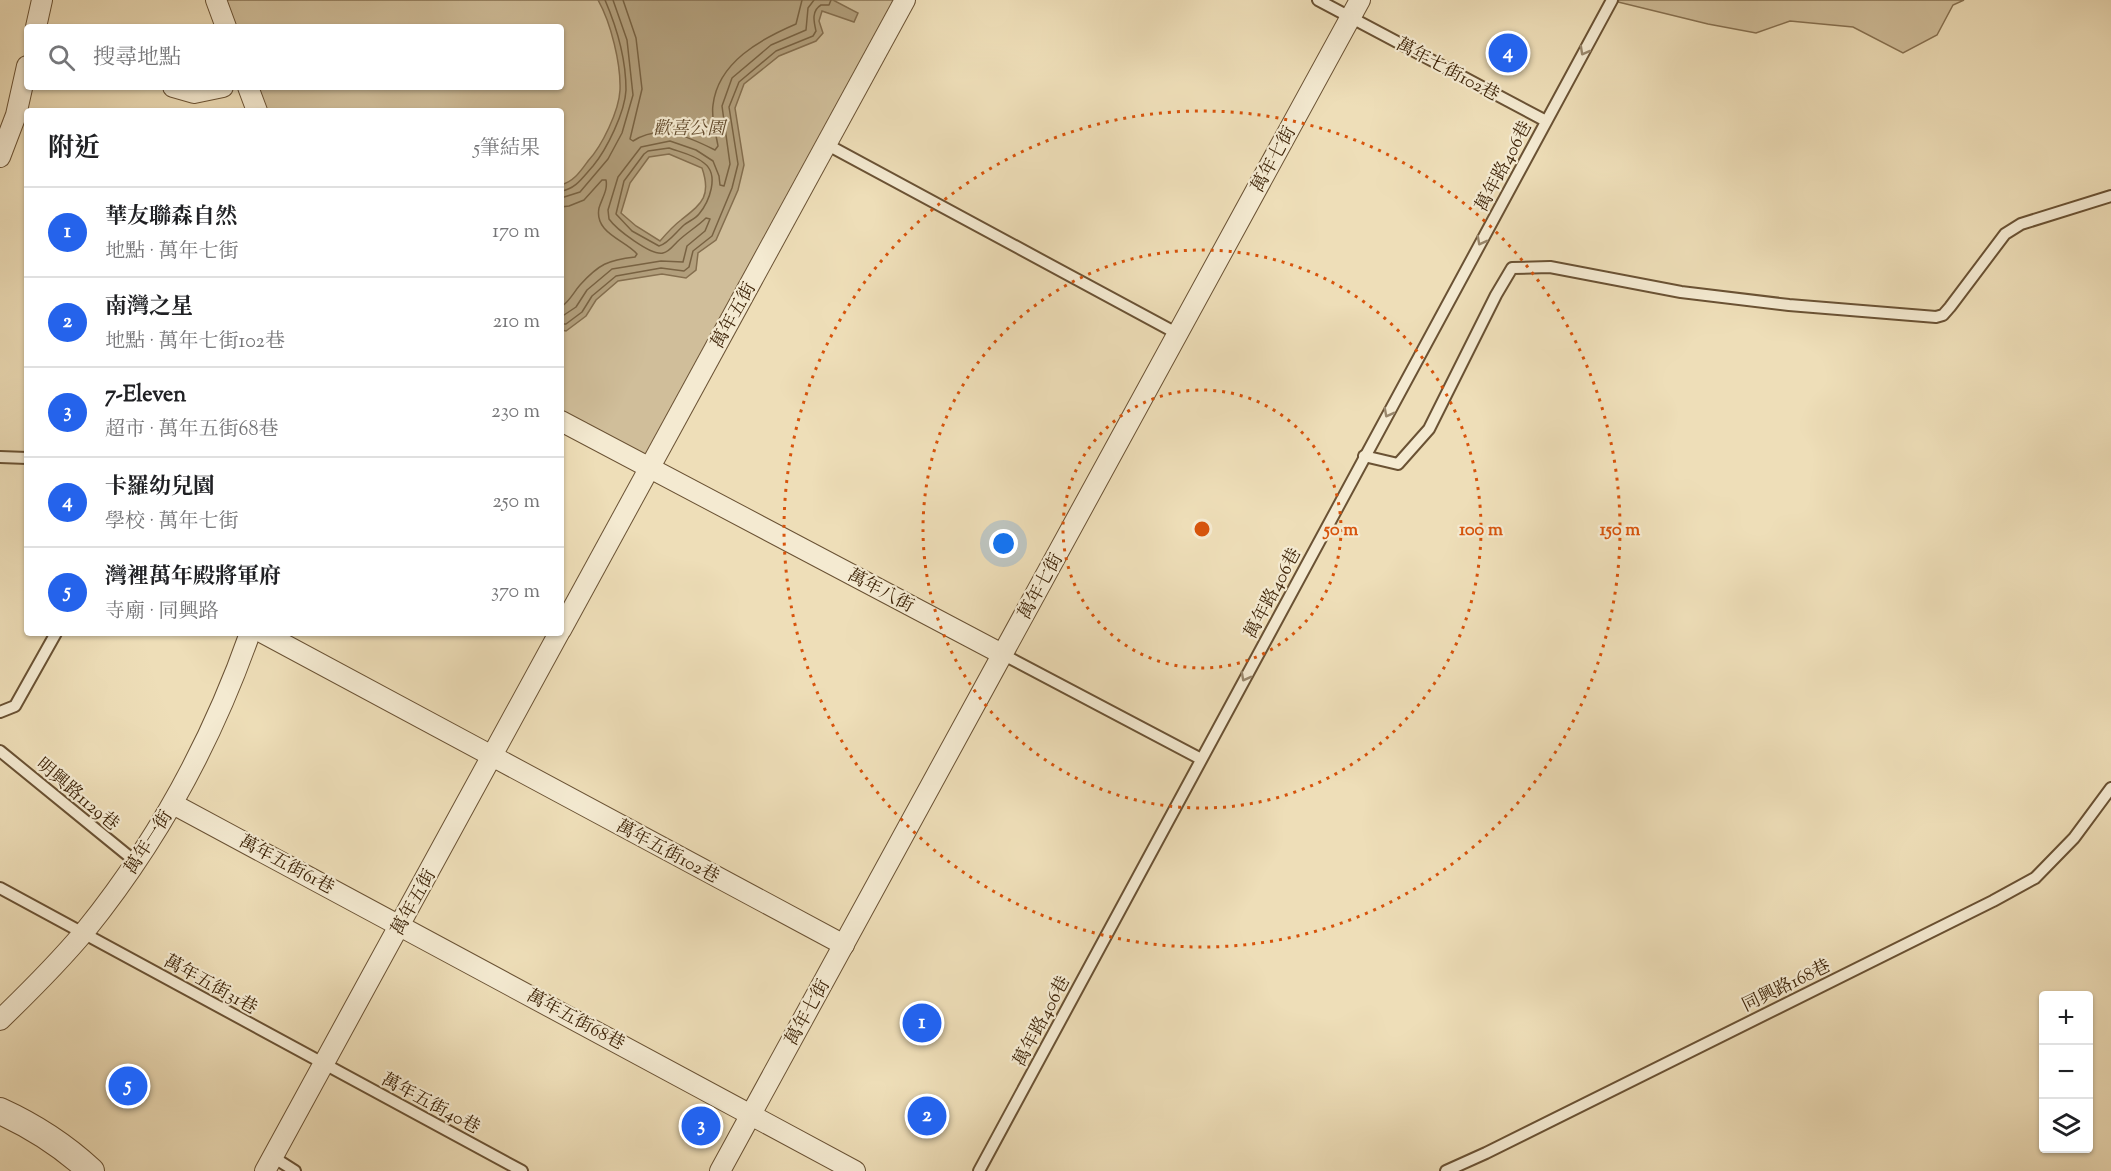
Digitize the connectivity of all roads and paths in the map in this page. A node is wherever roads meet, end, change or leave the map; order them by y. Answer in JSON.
{"nodes":[{"id":1,"x":42,"y":0,"type":"edge"},
{"id":2,"x":216,"y":0,"type":"edge"},
{"id":3,"x":905,"y":0,"type":"edge"},
{"id":4,"x":1318,"y":0,"type":"edge"},
{"id":5,"x":1360,"y":0,"type":"edge"},
{"id":6,"x":1612,"y":0,"type":"edge"},
{"id":7,"x":1351,"y":17,"type":"junction"},
{"id":8,"x":37,"y":24,"type":"edge"},
{"id":9,"x":224,"y":24,"type":"edge"},
{"id":10,"x":24,"y":90,"type":"edge"},
{"id":11,"x":184,"y":90,"type":"edge"},
{"id":12,"x":208,"y":90,"type":"edge"},
{"id":13,"x":249,"y":90,"type":"edge"},
{"id":14,"x":256,"y":108,"type":"edge"},
{"id":15,"x":21,"y":116,"type":"edge"},
{"id":16,"x":1546,"y":121,"type":"junction"},
{"id":17,"x":826,"y":144,"type":"junction"},
{"id":18,"x":0,"y":157,"type":"edge"},
{"id":19,"x":2111,"y":196,"type":"edge"},
{"id":20,"x":1178,"y":334,"type":"junction"},
{"id":21,"x":564,"y":423,"type":"edge"},
{"id":22,"x":1365,"y":456,"type":"junction"},
{"id":23,"x":0,"y":457,"type":"edge"},
{"id":24,"x":24,"y":458,"type":"edge"},
{"id":25,"x":650,"y":468,"type":"junction"},
{"id":26,"x":564,"y":625,"type":"edge"},
{"id":27,"x":54,"y":636,"type":"edge"},
{"id":28,"x":249,"y":636,"type":"edge"},
{"id":29,"x":269,"y":636,"type":"edge"},
{"id":30,"x":558,"y":636,"type":"edge"},
{"id":31,"x":1002,"y":654,"type":"junction"},
{"id":32,"x":0,"y":712,"type":"edge"},
{"id":33,"x":0,"y":750,"type":"edge"},
{"id":34,"x":492,"y":757,"type":"junction"},
{"id":35,"x":1201,"y":759,"type":"junction"},
{"id":36,"x":2111,"y":788,"type":"edge"},
{"id":37,"x":173,"y":804,"type":"junction"},
{"id":38,"x":136,"y":862,"type":"junction"},
{"id":39,"x":0,"y":888,"type":"edge"},
{"id":40,"x":400,"y":924,"type":"junction"},
{"id":41,"x":83,"y":933,"type":"junction"},
{"id":42,"x":844,"y":945,"type":"junction"},
{"id":43,"x":0,"y":1020,"type":"edge"},
{"id":44,"x":324,"y":1065,"type":"junction"},
{"id":45,"x":0,"y":1111,"type":"edge"},
{"id":46,"x":751,"y":1114,"type":"junction"},
{"id":47,"x":269,"y":1164,"type":"edge"},
{"id":48,"x":91,"y":1171,"type":"edge"},
{"id":49,"x":295,"y":1171,"type":"edge"},
{"id":50,"x":522,"y":1171,"type":"edge"},
{"id":51,"x":720,"y":1171,"type":"edge"},
{"id":52,"x":855,"y":1171,"type":"edge"},
{"id":53,"x":980,"y":1171,"type":"edge"},
{"id":54,"x":1446,"y":1171,"type":"edge"}],
"edges":[{"from":1,"to":8,"type":"street"},
{"from":2,"to":9,"type":"street"},
{"from":3,"to":17,"type":"street","name":"萬年五街"},
{"from":4,"to":7,"type":"lane","name":"萬年七街102巷"},
{"from":5,"to":7,"type":"street","name":"萬年七街"},
{"from":6,"to":16,"type":"lane","name":"萬年路406巷","one_way":true},
{"from":7,"to":16,"type":"lane","name":"萬年七街102巷"},
{"from":7,"to":20,"type":"street","name":"萬年七街"},
{"from":10,"to":15,"type":"street"},
{"from":11,"to":12,"type":"street"},
{"from":13,"to":14,"type":"street"},
{"from":15,"to":18,"type":"street"},
{"from":16,"to":22,"type":"lane","name":"萬年路406巷","one_way":true},
{"from":17,"to":20,"type":"lane"},
{"from":17,"to":25,"type":"street","name":"萬年五街"},
{"from":19,"to":22,"type":"lane"},
{"from":20,"to":31,"type":"street","name":"萬年七街"},
{"from":21,"to":25,"type":"street","name":"萬年八街"},
{"from":22,"to":35,"type":"lane","name":"萬年路406巷","one_way":true},
{"from":23,"to":24,"type":"lane"},
{"from":25,"to":26,"type":"street","name":"萬年五街"},
{"from":25,"to":31,"type":"street","name":"萬年八街"},
{"from":27,"to":32,"type":"lane"},
{"from":28,"to":37,"type":"street","name":"萬年一街"},
{"from":29,"to":34,"type":"street","name":"萬年五街102巷"},
{"from":30,"to":34,"type":"street","name":"萬年五街"},
{"from":31,"to":35,"type":"lane","name":"萬年八街"},
{"from":31,"to":42,"type":"street","name":"萬年七街"},
{"from":33,"to":38,"type":"lane","name":"明興路1129巷"},
{"from":34,"to":40,"type":"street","name":"萬年五街"},
{"from":34,"to":42,"type":"street","name":"萬年五街102巷"},
{"from":35,"to":53,"type":"lane","name":"萬年路406巷"},
{"from":36,"to":54,"type":"lane","name":"同興路168巷"},
{"from":37,"to":38,"type":"street","name":"萬年一街"},
{"from":37,"to":40,"type":"street","name":"萬年五街61巷"},
{"from":38,"to":41,"type":"street","name":"萬年一街"},
{"from":39,"to":41,"type":"lane","name":"萬年五街31巷"},
{"from":40,"to":44,"type":"street","name":"萬年五街"},
{"from":40,"to":46,"type":"street","name":"萬年五街68巷"},
{"from":41,"to":43,"type":"street","name":"萬年一街"},
{"from":41,"to":44,"type":"lane","name":"萬年五街31巷"},
{"from":42,"to":46,"type":"street","name":"萬年七街"},
{"from":44,"to":47,"type":"street","name":"萬年五街"},
{"from":44,"to":50,"type":"lane","name":"萬年五街40巷"},
{"from":45,"to":48,"type":"street"},
{"from":46,"to":51,"type":"street","name":"萬年七街"},
{"from":46,"to":52,"type":"street"},
{"from":47,"to":49,"type":"lane"}]}
